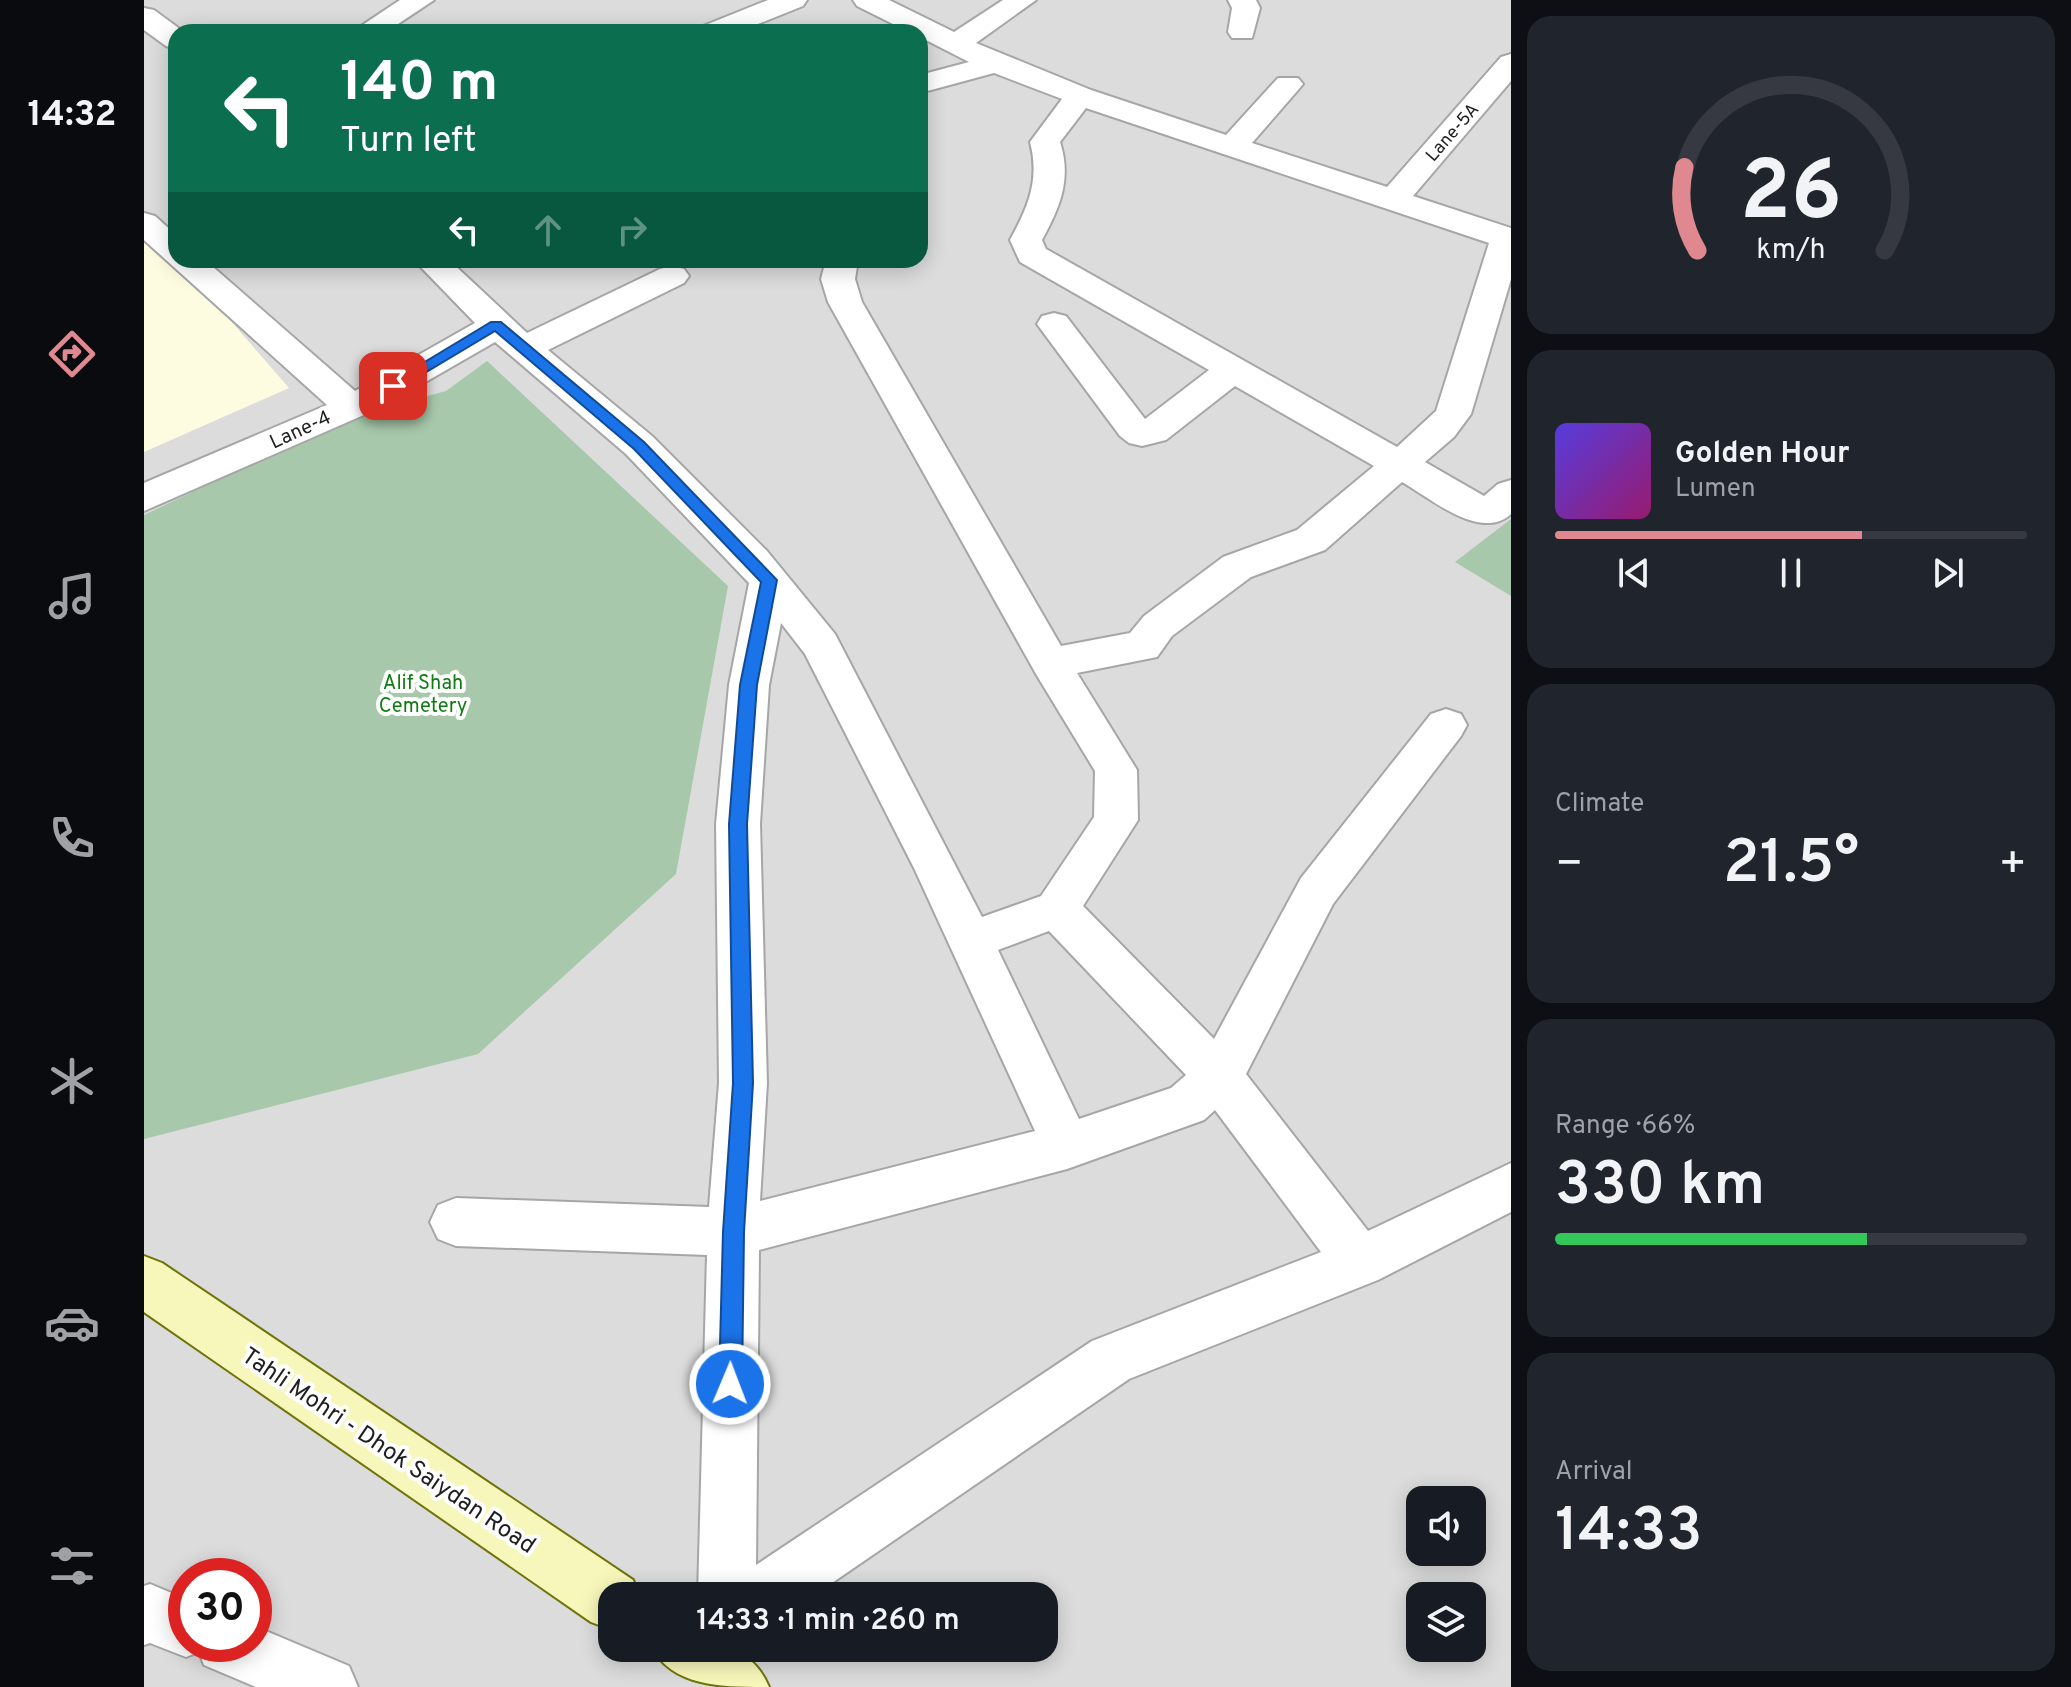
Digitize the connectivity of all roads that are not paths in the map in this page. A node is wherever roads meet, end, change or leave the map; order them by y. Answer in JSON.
{"nodes":[{"id":1,"x":420,"y":0,"type":"edge"},
{"id":2,"x":793,"y":0,"type":"edge"},
{"id":3,"x":867,"y":0,"type":"edge"},
{"id":4,"x":1022,"y":0,"type":"edge"},
{"id":5,"x":1242,"y":0,"type":"edge"},
{"id":6,"x":144,"y":16,"type":"edge"},
{"id":7,"x":389,"y":24,"type":"edge"},
{"id":8,"x":733,"y":24,"type":"edge"},
{"id":9,"x":915,"y":24,"type":"edge"},
{"id":10,"x":928,"y":30,"type":"edge"},
{"id":11,"x":1242,"y":32,"type":"dead end"},
{"id":12,"x":168,"y":34,"type":"edge"},
{"id":13,"x":955,"y":44,"type":"junction"},
{"id":14,"x":1511,"y":63,"type":"edge"},
{"id":15,"x":996,"y":64,"type":"junction"},
{"id":16,"x":928,"y":82,"type":"edge"},
{"id":17,"x":1288,"y":84,"type":"dead end"},
{"id":18,"x":1080,"y":96,"type":"junction"},
{"id":19,"x":1232,"y":147,"type":"junction"},
{"id":20,"x":1392,"y":201,"type":"junction"},
{"id":21,"x":144,"y":223,"type":"edge"},
{"id":22,"x":1509,"y":238,"type":"edge"},
{"id":23,"x":168,"y":245,"type":"edge"},
{"id":24,"x":194,"y":268,"type":"edge"},
{"id":25,"x":438,"y":268,"type":"edge"},
{"id":26,"x":840,"y":268,"type":"edge"},
{"id":27,"x":672,"y":276,"type":"dead end"},
{"id":28,"x":1054,"y":324,"type":"dead end"},
{"id":29,"x":510,"y":337,"type":"junction"},
{"id":30,"x":1232,"y":370,"type":"junction"},
{"id":31,"x":350,"y":406,"type":"junction"},
{"id":32,"x":1401,"y":466,"type":"junction"},
{"id":33,"x":1511,"y":493,"type":"edge"},
{"id":34,"x":144,"y":498,"type":"edge"},
{"id":35,"x":769,"y":580,"type":"junction"},
{"id":36,"x":1050,"y":663,"type":"junction"},
{"id":37,"x":1446,"y":725,"type":"dead end"},
{"id":38,"x":1057,"y":909,"type":"junction"},
{"id":39,"x":970,"y":941,"type":"junction"},
{"id":40,"x":1219,"y":1077,"type":"junction"},
{"id":41,"x":1067,"y":1146,"type":"junction"},
{"id":42,"x":1511,"y":1186,"type":"edge"},
{"id":43,"x":456,"y":1222,"type":"dead end"},
{"id":44,"x":733,"y":1232,"type":"junction"},
{"id":45,"x":1360,"y":1262,"type":"junction"},
{"id":46,"x":151,"y":1291,"type":"edge"},
{"id":47,"x":727,"y":1582,"type":"edge"},
{"id":48,"x":783,"y":1582,"type":"edge"},
{"id":49,"x":598,"y":1592,"type":"edge"},
{"id":50,"x":144,"y":1616,"type":"edge"},
{"id":51,"x":168,"y":1620,"type":"edge"},
{"id":52,"x":268,"y":1662,"type":"edge"},
{"id":53,"x":328,"y":1687,"type":"edge"}],
"edges":[{"from":1,"to":7,"type":"street"},
{"from":2,"to":8,"type":"street"},
{"from":3,"to":9,"type":"street"},
{"from":4,"to":13,"type":"street"},
{"from":5,"to":11,"type":"street"},
{"from":6,"to":12,"type":"street"},
{"from":10,"to":13,"type":"street"},
{"from":13,"to":15,"type":"street"},
{"from":14,"to":20,"type":"street","name":"Lane-5A"},
{"from":15,"to":16,"type":"street"},
{"from":15,"to":18,"type":"street"},
{"from":17,"to":19,"type":"street"},
{"from":18,"to":19,"type":"street"},
{"from":18,"to":30,"type":"street"},
{"from":19,"to":20,"type":"street"},
{"from":20,"to":22,"type":"street"},
{"from":21,"to":23,"type":"street"},
{"from":22,"to":32,"type":"street"},
{"from":24,"to":31,"type":"street"},
{"from":25,"to":29,"type":"street"},
{"from":26,"to":36,"type":"street"},
{"from":27,"to":29,"type":"street","name":"Lane-4"},
{"from":28,"to":30,"type":"street"},
{"from":29,"to":31,"type":"street","name":"Lane-4"},
{"from":29,"to":35,"type":"street"},
{"from":30,"to":32,"type":"street"},
{"from":31,"to":34,"type":"street","name":"Lane-4"},
{"from":32,"to":33,"type":"street"},
{"from":32,"to":36,"type":"street"},
{"from":35,"to":39,"type":"street"},
{"from":35,"to":44,"type":"street"},
{"from":36,"to":38,"type":"street"},
{"from":37,"to":40,"type":"street"},
{"from":38,"to":39,"type":"street"},
{"from":38,"to":40,"type":"street"},
{"from":39,"to":41,"type":"street"},
{"from":40,"to":41,"type":"street"},
{"from":40,"to":45,"type":"street"},
{"from":41,"to":44,"type":"street"},
{"from":42,"to":45,"type":"street"},
{"from":43,"to":44,"type":"street"},
{"from":44,"to":47,"type":"street"},
{"from":45,"to":48,"type":"street"},
{"from":46,"to":49,"type":"street","name":"Tahli Mohri - Dhok Saiydan Road"},
{"from":50,"to":51,"type":"street"},
{"from":52,"to":53,"type":"street"}]}
